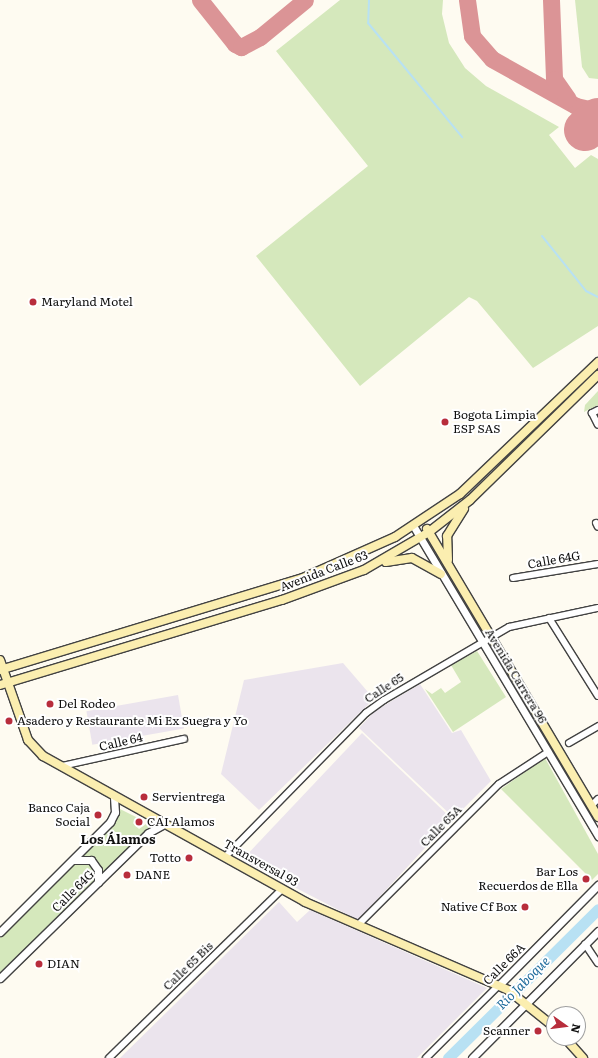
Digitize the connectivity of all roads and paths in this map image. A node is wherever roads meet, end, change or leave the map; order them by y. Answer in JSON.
{"nodes":[{"id":1,"x":598,"y":362,"type":"edge"},
{"id":2,"x":598,"y":375,"type":"edge"},
{"id":3,"x":598,"y":410,"type":"edge"},
{"id":4,"x":598,"y":425,"type":"edge"},
{"id":5,"x":470,"y":500,"type":"junction"},
{"id":6,"x":422,"y":522,"type":"junction"},
{"id":7,"x":414,"y":527,"type":"junction"},
{"id":8,"x":429,"y":532,"type":"junction"},
{"id":9,"x":420,"y":537,"type":"junction"},
{"id":10,"x":598,"y":564,"type":"edge"},
{"id":11,"x":450,"y":567,"type":"junction"},
{"id":12,"x":364,"y":570,"type":"junction"},
{"id":13,"x":441,"y":574,"type":"junction"},
{"id":14,"x":513,"y":578,"type":"dead end"},
{"id":15,"x":598,"y":608,"type":"edge"},
{"id":16,"x":549,"y":618,"type":"junction"},
{"id":17,"x":490,"y":636,"type":"junction"},
{"id":18,"x":482,"y":641,"type":"junction"},
{"id":19,"x":0,"y":660,"type":"edge"},
{"id":20,"x":2,"y":670,"type":"edge"},
{"id":21,"x":4,"y":683,"type":"edge"},
{"id":22,"x":598,"y":696,"type":"edge"},
{"id":23,"x":598,"y":726,"type":"edge"},
{"id":24,"x":184,"y":739,"type":"dead end"},
{"id":25,"x":570,"y":743,"type":"dead end"},
{"id":26,"x":548,"y":752,"type":"junction"},
{"id":27,"x":62,"y":766,"type":"junction"},
{"id":28,"x":114,"y":796,"type":"junction"},
{"id":29,"x":598,"y":799,"type":"edge"},
{"id":30,"x":592,"y":806,"type":"junction"},
{"id":31,"x":598,"y":817,"type":"edge"},
{"id":32,"x":164,"y":824,"type":"junction"},
{"id":33,"x":598,"y":836,"type":"edge"},
{"id":34,"x":225,"y":857,"type":"junction"},
{"id":35,"x":72,"y":861,"type":"junction"},
{"id":36,"x":98,"y":882,"type":"junction"},
{"id":37,"x":598,"y":885,"type":"edge"},
{"id":38,"x":282,"y":889,"type":"junction"},
{"id":39,"x":358,"y":925,"type":"junction"},
{"id":40,"x":598,"y":931,"type":"edge"},
{"id":41,"x":0,"y":932,"type":"edge"},
{"id":42,"x":585,"y":944,"type":"junction"},
{"id":43,"x":598,"y":962,"type":"edge"},
{"id":44,"x":0,"y":978,"type":"edge"},
{"id":45,"x":499,"y":985,"type":"junction"},
{"id":46,"x":525,"y":1000,"type":"junction"},
{"id":47,"x":546,"y":1020,"type":"edge"},
{"id":48,"x":572,"y":1046,"type":"edge"},
{"id":49,"x":109,"y":1058,"type":"edge"},
{"id":50,"x":426,"y":1058,"type":"edge"},
{"id":51,"x":473,"y":1058,"type":"edge"},
{"id":52,"x":583,"y":1058,"type":"edge"}],
"edges":[{"from":1,"to":6,"type":"main road","name":"Avenida Calle 63"},
{"from":2,"to":5,"type":"main road","name":"Avenida Calle 63"},
{"from":3,"to":4,"type":"street"},
{"from":5,"to":8,"type":"main road","name":"Avenida Calle 63"},
{"from":5,"to":11,"type":"main road"},
{"from":6,"to":7,"type":"main road","name":"Avenida Calle 63"},
{"from":6,"to":8,"type":"main road","name":"Avenida Carrera 96"},
{"from":7,"to":9,"type":"street","name":"Avenida Carrera 96"},
{"from":7,"to":20,"type":"main road","name":"Avenida Calle 63"},
{"from":8,"to":9,"type":"main road","name":"Avenida Calle 63"},
{"from":8,"to":11,"type":"main road","name":"Avenida Carrera 96"},
{"from":9,"to":12,"type":"main road","name":"Avenida Calle 63"},
{"from":9,"to":13,"type":"street","name":"Avenida Carrera 96"},
{"from":10,"to":14,"type":"street","name":"Calle 64G"},
{"from":11,"to":17,"type":"main road","name":"Avenida Carrera 96"},
{"from":12,"to":13,"type":"main road"},
{"from":12,"to":21,"type":"main road","name":"Avenida Calle 63"},
{"from":13,"to":18,"type":"street","name":"Avenida Carrera 96"},
{"from":15,"to":16,"type":"street","name":"Calle 65"},
{"from":16,"to":17,"type":"street","name":"Calle 65"},
{"from":16,"to":22,"type":"street"},
{"from":17,"to":18,"type":"street","name":"Calle 65"},
{"from":17,"to":30,"type":"main road","name":"Avenida Carrera 96"},
{"from":18,"to":26,"type":"street","name":"Avenida Carrera 96"},
{"from":18,"to":34,"type":"street","name":"Calle 65"},
{"from":19,"to":20,"type":"main road","name":"Transversal 93"},
{"from":20,"to":21,"type":"main road","name":"Transversal 93"},
{"from":21,"to":27,"type":"main road","name":"Transversal 93"},
{"from":23,"to":25,"type":"street"},
{"from":24,"to":27,"type":"street","name":"Calle 64"},
{"from":26,"to":33,"type":"street","name":"Avenida Carrera 96"},
{"from":26,"to":39,"type":"street","name":"Calle 65A"},
{"from":27,"to":28,"type":"main road","name":"Transversal 93"},
{"from":28,"to":32,"type":"main road","name":"Transversal 93"},
{"from":28,"to":35,"type":"street","name":"Calle 64G"},
{"from":29,"to":30,"type":"street"},
{"from":30,"to":31,"type":"main road","name":"Avenida Carrera 96"},
{"from":32,"to":34,"type":"main road","name":"Transversal 93"},
{"from":32,"to":36,"type":"street","name":"Calle 64G"},
{"from":34,"to":38,"type":"main road","name":"Transversal 93"},
{"from":35,"to":36,"type":"street"},
{"from":35,"to":41,"type":"street","name":"Calle 64G"},
{"from":36,"to":44,"type":"street","name":"Calle 64G"},
{"from":37,"to":45,"type":"street","name":"Calle 66A"},
{"from":38,"to":39,"type":"main road","name":"Transversal 93"},
{"from":38,"to":49,"type":"street","name":"Calle 65 Bis"},
{"from":39,"to":45,"type":"main road","name":"Transversal 93"},
{"from":40,"to":42,"type":"street"},
{"from":42,"to":43,"type":"street"},
{"from":42,"to":46,"type":"street"},
{"from":45,"to":46,"type":"main road","name":"Transversal 93"},
{"from":45,"to":50,"type":"street","name":"Calle 66A"},
{"from":46,"to":47,"type":"main road","name":"Transversal 93"},
{"from":46,"to":51,"type":"street"},
{"from":48,"to":52,"type":"main road"}]}
